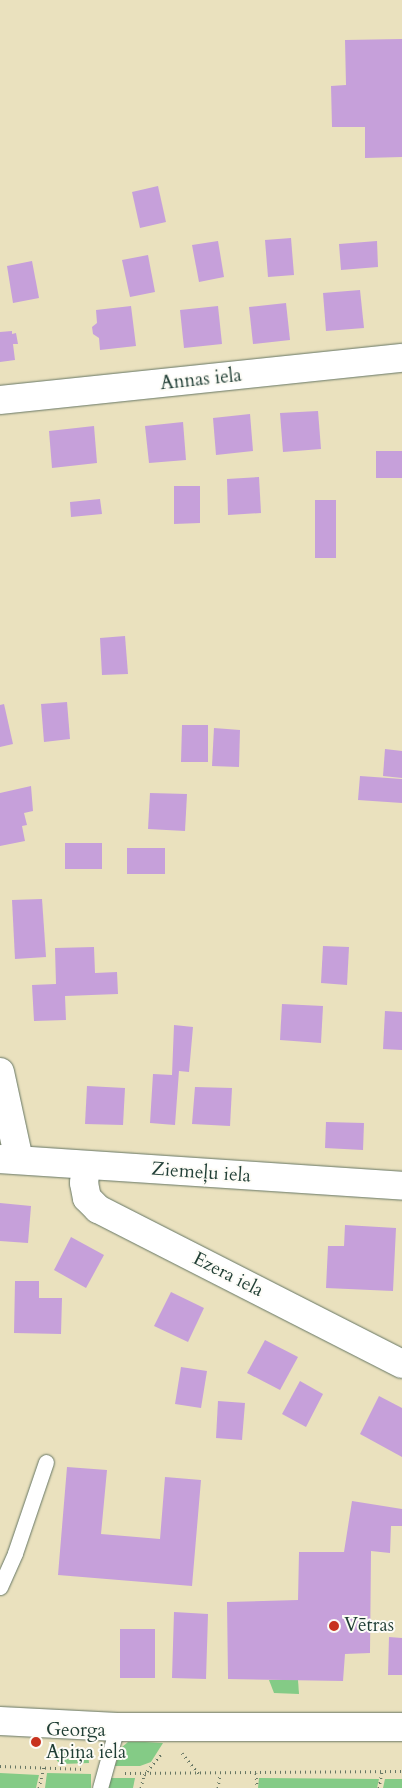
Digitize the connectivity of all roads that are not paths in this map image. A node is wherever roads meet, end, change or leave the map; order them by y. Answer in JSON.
{"nodes":[{"id":1,"x":402,"y":358,"type":"edge"},
{"id":2,"x":0,"y":400,"type":"edge"},
{"id":3,"x":0,"y":1072,"type":"edge"},
{"id":4,"x":9,"y":1160,"type":"edge"},
{"id":5,"x":86,"y":1165,"type":"junction"},
{"id":6,"x":402,"y":1186,"type":"edge"},
{"id":7,"x":402,"y":1364,"type":"edge"},
{"id":8,"x":46,"y":1462,"type":"dead end"},
{"id":9,"x":0,"y":1588,"type":"edge"},
{"id":10,"x":0,"y":1721,"type":"edge"},
{"id":11,"x":117,"y":1727,"type":"junction"},
{"id":12,"x":402,"y":1727,"type":"edge"},
{"id":13,"x":100,"y":1788,"type":"edge"}],
"edges":[{"from":1,"to":2,"type":"street","name":"Annas iela"},
{"from":3,"to":4,"type":"street"},
{"from":4,"to":5,"type":"street","name":"Ziemeļu iela"},
{"from":5,"to":6,"type":"street","name":"Ziemeļu iela"},
{"from":5,"to":7,"type":"street","name":"Ezera iela"},
{"from":8,"to":9,"type":"lane"},
{"from":10,"to":11,"type":"street"},
{"from":11,"to":12,"type":"street"},
{"from":11,"to":13,"type":"lane"}]}
